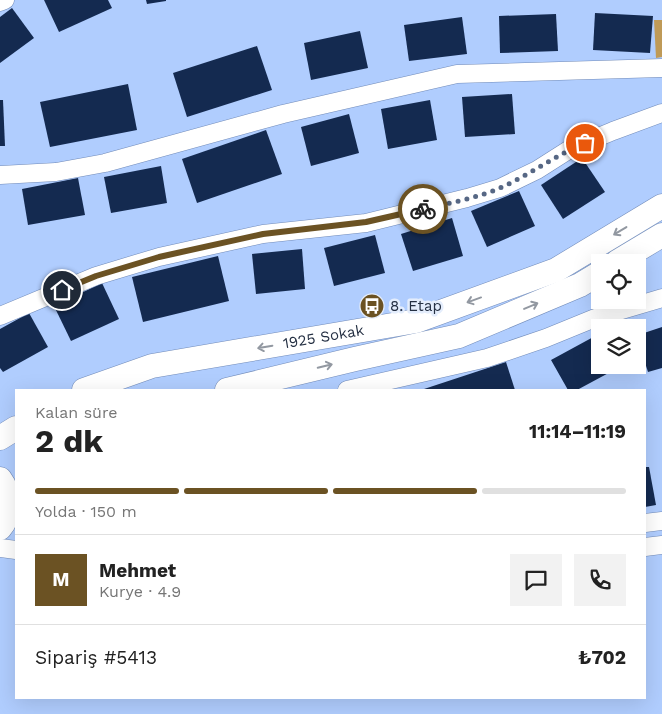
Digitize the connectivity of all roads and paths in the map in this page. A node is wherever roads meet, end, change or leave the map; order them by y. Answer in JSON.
{"nodes":[{"id":1,"x":5,"y":0,"type":"edge"},
{"id":2,"x":0,"y":2,"type":"edge"},
{"id":3,"x":662,"y":68,"type":"edge"},
{"id":4,"x":662,"y":113,"type":"edge"},
{"id":5,"x":0,"y":175,"type":"edge"},
{"id":6,"x":662,"y":206,"type":"edge"},
{"id":7,"x":662,"y":235,"type":"edge"},
{"id":8,"x":630,"y":254,"type":"edge"},
{"id":9,"x":591,"y":278,"type":"edge"},
{"id":10,"x":662,"y":298,"type":"edge"},
{"id":11,"x":0,"y":316,"type":"edge"},
{"id":12,"x":242,"y":388,"type":"edge"},
{"id":13,"x":87,"y":389,"type":"edge"},
{"id":14,"x":351,"y":389,"type":"edge"},
{"id":15,"x":15,"y":429,"type":"edge"},
{"id":16,"x":0,"y":438,"type":"edge"},
{"id":17,"x":0,"y":479,"type":"edge"},
{"id":18,"x":15,"y":492,"type":"edge"},
{"id":19,"x":8,"y":520,"type":"edge"},
{"id":20,"x":662,"y":520,"type":"edge"},
{"id":21,"x":646,"y":523,"type":"edge"},
{"id":22,"x":662,"y":545,"type":"edge"},
{"id":23,"x":646,"y":547,"type":"edge"},
{"id":24,"x":0,"y":548,"type":"edge"},
{"id":25,"x":15,"y":550,"type":"edge"}],
"edges":[{"from":1,"to":2,"type":"street"},
{"from":3,"to":5,"type":"street"},
{"from":4,"to":11,"type":"street"},
{"from":6,"to":13,"type":"main road","name":"1925 Sokak","one_way":true},
{"from":7,"to":8,"type":"main road"},
{"from":12,"to":9,"type":"main road","name":"1925 Sokak","one_way":true},
{"from":10,"to":14,"type":"street"},
{"from":15,"to":16,"type":"main road"},
{"from":17,"to":19,"type":"main road"},
{"from":18,"to":19,"type":"main road"},
{"from":20,"to":21,"type":"street"},
{"from":22,"to":23,"type":"street"},
{"from":24,"to":25,"type":"street"}]}
